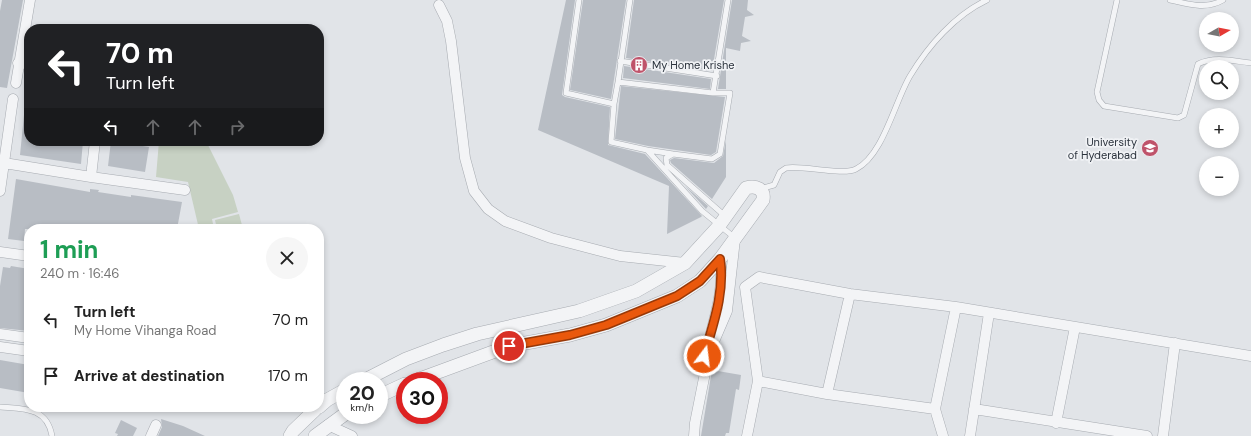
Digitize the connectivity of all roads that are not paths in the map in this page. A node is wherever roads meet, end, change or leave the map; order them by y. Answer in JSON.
{"nodes":[{"id":1,"x":30,"y":0,"type":"edge"},
{"id":2,"x":579,"y":0,"type":"edge"},
{"id":3,"x":630,"y":0,"type":"edge"},
{"id":4,"x":728,"y":0,"type":"edge"},
{"id":5,"x":987,"y":0,"type":"edge"},
{"id":6,"x":1117,"y":0,"type":"edge"},
{"id":7,"x":1170,"y":0,"type":"edge"},
{"id":8,"x":1223,"y":0,"type":"edge"},
{"id":9,"x":439,"y":5,"type":"dead end"},
{"id":10,"x":25,"y":24,"type":"edge"},
{"id":11,"x":24,"y":32,"type":"edge"},
{"id":12,"x":620,"y":61,"type":"junction"},
{"id":13,"x":18,"y":63,"type":"junction"},
{"id":14,"x":24,"y":64,"type":"edge"},
{"id":15,"x":1251,"y":64,"type":"edge"},
{"id":16,"x":717,"y":76,"type":"junction"},
{"id":17,"x":16,"y":82,"type":"dead end"},
{"id":18,"x":618,"y":82,"type":"junction"},
{"id":19,"x":713,"y":93,"type":"junction"},
{"id":20,"x":13,"y":99,"type":"dead end"},
{"id":21,"x":614,"y":104,"type":"junction"},
{"id":22,"x":94,"y":146,"type":"edge"},
{"id":23,"x":647,"y":150,"type":"junction"},
{"id":24,"x":673,"y":154,"type":"junction"},
{"id":25,"x":4,"y":163,"type":"junction"},
{"id":26,"x":91,"y":177,"type":"junction"},
{"id":27,"x":760,"y":189,"type":"junction"},
{"id":28,"x":185,"y":190,"type":"dead end"},
{"id":29,"x":0,"y":191,"type":"edge"},
{"id":30,"x":722,"y":222,"type":"junction"},
{"id":31,"x":735,"y":239,"type":"junction"},
{"id":32,"x":0,"y":252,"type":"edge"},
{"id":33,"x":24,"y":255,"type":"edge"},
{"id":34,"x":720,"y":259,"type":"junction"},
{"id":35,"x":685,"y":263,"type":"junction"},
{"id":36,"x":850,"y":294,"type":"junction"},
{"id":37,"x":956,"y":306,"type":"junction"},
{"id":38,"x":989,"y":313,"type":"junction"},
{"id":39,"x":1075,"y":327,"type":"junction"},
{"id":40,"x":0,"y":334,"type":"edge"},
{"id":41,"x":24,"y":337,"type":"edge"},
{"id":42,"x":1175,"y":343,"type":"junction"},
{"id":43,"x":0,"y":346,"type":"edge"},
{"id":44,"x":24,"y":350,"type":"edge"},
{"id":45,"x":1251,"y":356,"type":"edge"},
{"id":46,"x":381,"y":372,"type":"edge"},
{"id":47,"x":438,"y":372,"type":"edge"},
{"id":48,"x":758,"y":381,"type":"junction"},
{"id":49,"x":827,"y":394,"type":"junction"},
{"id":50,"x":336,"y":396,"type":"edge"},
{"id":51,"x":324,"y":404,"type":"edge"},
{"id":52,"x":0,"y":407,"type":"edge"},
{"id":53,"x":935,"y":408,"type":"junction"},
{"id":54,"x":24,"y":409,"type":"edge"},
{"id":55,"x":974,"y":409,"type":"junction"},
{"id":56,"x":36,"y":412,"type":"edge"},
{"id":57,"x":314,"y":412,"type":"edge"},
{"id":58,"x":336,"y":420,"type":"edge"},
{"id":59,"x":1056,"y":423,"type":"junction"},
{"id":60,"x":156,"y":425,"type":"dead end"},
{"id":61,"x":328,"y":425,"type":"junction"},
{"id":62,"x":52,"y":436,"type":"edge"},
{"id":63,"x":151,"y":436,"type":"edge"},
{"id":64,"x":290,"y":436,"type":"edge"},
{"id":65,"x":315,"y":436,"type":"edge"},
{"id":66,"x":352,"y":436,"type":"edge"},
{"id":67,"x":689,"y":436,"type":"edge"},
{"id":68,"x":694,"y":436,"type":"edge"},
{"id":69,"x":747,"y":436,"type":"edge"},
{"id":70,"x":943,"y":436,"type":"edge"},
{"id":71,"x":970,"y":436,"type":"edge"},
{"id":72,"x":1147,"y":436,"type":"edge"},
{"id":73,"x":1163,"y":436,"type":"edge"}],
"edges":[{"from":1,"to":10,"type":"street"},
{"from":2,"to":21,"type":"lane"},
{"from":3,"to":12,"type":"lane"},
{"from":4,"to":16,"type":"lane"},
{"from":5,"to":27,"type":"lane"},
{"from":6,"to":15,"type":"lane"},
{"from":7,"to":8,"type":"lane"},
{"from":9,"to":35,"type":"street"},
{"from":11,"to":13,"type":"street"},
{"from":12,"to":16,"type":"lane"},
{"from":12,"to":18,"type":"lane"},
{"from":13,"to":14,"type":"street"},
{"from":13,"to":17,"type":"street"},
{"from":16,"to":19,"type":"lane"},
{"from":18,"to":19,"type":"lane"},
{"from":18,"to":21,"type":"lane"},
{"from":19,"to":24,"type":"lane"},
{"from":20,"to":25,"type":"street"},
{"from":21,"to":23,"type":"lane"},
{"from":22,"to":26,"type":"street"},
{"from":23,"to":24,"type":"lane"},
{"from":23,"to":30,"type":"lane"},
{"from":24,"to":30,"type":"lane"},
{"from":25,"to":26,"type":"street"},
{"from":25,"to":29,"type":"street"},
{"from":26,"to":28,"type":"street"},
{"from":27,"to":30,"type":"street"},
{"from":27,"to":31,"type":"street"},
{"from":30,"to":31,"type":"lane"},
{"from":30,"to":35,"type":"street"},
{"from":31,"to":34,"type":"street"},
{"from":31,"to":68,"type":"street"},
{"from":32,"to":33,"type":"street"},
{"from":34,"to":47,"type":"street"},
{"from":34,"to":67,"type":"street"},
{"from":35,"to":46,"type":"street"},
{"from":36,"to":37,"type":"street"},
{"from":36,"to":48,"type":"street"},
{"from":36,"to":49,"type":"street"},
{"from":37,"to":38,"type":"street"},
{"from":37,"to":53,"type":"street"},
{"from":38,"to":39,"type":"street"},
{"from":38,"to":55,"type":"street"},
{"from":39,"to":42,"type":"street"},
{"from":39,"to":59,"type":"street"},
{"from":40,"to":41,"type":"street"},
{"from":42,"to":45,"type":"street"},
{"from":42,"to":73,"type":"street"},
{"from":43,"to":44,"type":"street"},
{"from":48,"to":49,"type":"street"},
{"from":48,"to":69,"type":"street"},
{"from":49,"to":53,"type":"street"},
{"from":50,"to":51,"type":"street"},
{"from":52,"to":54,"type":"lane"},
{"from":53,"to":70,"type":"street"},
{"from":55,"to":59,"type":"street"},
{"from":55,"to":71,"type":"street"},
{"from":56,"to":62,"type":"lane"},
{"from":57,"to":64,"type":"street"},
{"from":58,"to":61,"type":"street"},
{"from":59,"to":72,"type":"street"},
{"from":60,"to":63,"type":"street"},
{"from":61,"to":65,"type":"street"},
{"from":61,"to":66,"type":"street"}]}
